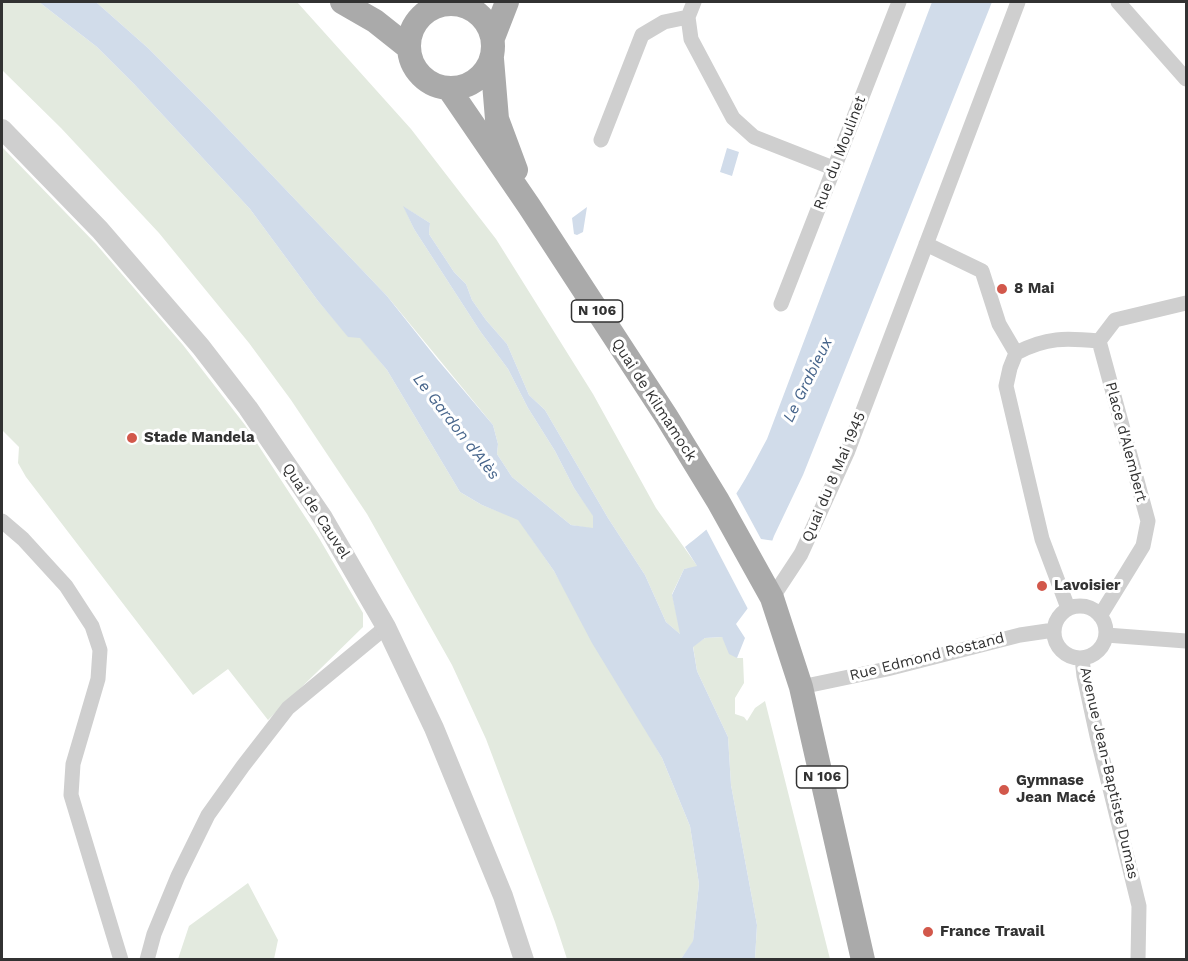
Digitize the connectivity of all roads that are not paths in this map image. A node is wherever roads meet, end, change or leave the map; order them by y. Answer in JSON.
{"nodes":[{"id":1,"x":342,"y":2,"type":"edge"},
{"id":2,"x":411,"y":2,"type":"edge"},
{"id":3,"x":507,"y":2,"type":"edge"},
{"id":4,"x":694,"y":2,"type":"edge"},
{"id":5,"x":899,"y":2,"type":"edge"},
{"id":6,"x":1018,"y":2,"type":"edge"},
{"id":7,"x":1119,"y":2,"type":"edge"},
{"id":8,"x":448,"y":4,"type":"edge"},
{"id":9,"x":688,"y":17,"type":"junction"},
{"id":10,"x":409,"y":48,"type":"junction"},
{"id":11,"x":492,"y":48,"type":"junction"},
{"id":12,"x":1186,"y":79,"type":"edge"},
{"id":13,"x":449,"y":89,"type":"junction"},
{"id":14,"x":2,"y":129,"type":"edge"},
{"id":15,"x":601,"y":140,"type":"dead end"},
{"id":16,"x":833,"y":168,"type":"junction"},
{"id":17,"x":529,"y":206,"type":"junction"},
{"id":18,"x":926,"y":244,"type":"junction"},
{"id":19,"x":1186,"y":303,"type":"edge"},
{"id":20,"x":781,"y":304,"type":"dead end"},
{"id":21,"x":1099,"y":340,"type":"junction"},
{"id":22,"x":1017,"y":353,"type":"junction"},
{"id":23,"x":2,"y":521,"type":"edge"},
{"id":24,"x":769,"y":590,"type":"junction"},
{"id":25,"x":1068,"y":608,"type":"junction"},
{"id":26,"x":1100,"y":616,"type":"junction"},
{"id":27,"x":386,"y":627,"type":"junction"},
{"id":28,"x":1054,"y":630,"type":"junction"},
{"id":29,"x":1106,"y":635,"type":"junction"},
{"id":30,"x":1186,"y":641,"type":"edge"},
{"id":31,"x":1082,"y":658,"type":"junction"},
{"id":32,"x":801,"y":687,"type":"junction"},
{"id":33,"x":122,"y":960,"type":"edge"},
{"id":34,"x":147,"y":960,"type":"edge"},
{"id":35,"x":524,"y":960,"type":"edge"},
{"id":36,"x":863,"y":960,"type":"edge"},
{"id":37,"x":1138,"y":960,"type":"edge"}],
"edges":[{"from":1,"to":10,"type":"main road"},
{"from":2,"to":8,"type":"main road"},
{"from":3,"to":11,"type":"main road"},
{"from":4,"to":9,"type":"street"},
{"from":5,"to":16,"type":"street","name":"Rue du Moulinet"},
{"from":6,"to":18,"type":"street","name":"Quai du 8 Mai 1945"},
{"from":7,"to":12,"type":"street"},
{"from":8,"to":10,"type":"main road"},
{"from":8,"to":11,"type":"main road"},
{"from":9,"to":15,"type":"street"},
{"from":9,"to":16,"type":"street"},
{"from":10,"to":13,"type":"main road"},
{"from":11,"to":13,"type":"main road"},
{"from":11,"to":17,"type":"main road","name":"Quai de Kilmamock","number":"N 106"},
{"from":13,"to":17,"type":"main road","name":"Quai de Kilmamock","number":"N 106"},
{"from":14,"to":27,"type":"street","name":"Quai de Cauvel"},
{"from":16,"to":20,"type":"street","name":"Rue du Moulinet"},
{"from":17,"to":24,"type":"main road","name":"Quai de Kilmamock","number":"N 106"},
{"from":18,"to":22,"type":"street"},
{"from":18,"to":24,"type":"street","name":"Quai du 8 Mai 1945"},
{"from":19,"to":21,"type":"street"},
{"from":21,"to":22,"type":"street"},
{"from":21,"to":26,"type":"street","name":"Place d'Alembert"},
{"from":22,"to":25,"type":"street"},
{"from":23,"to":33,"type":"street"},
{"from":24,"to":32,"type":"main road","number":"N 106"},
{"from":25,"to":26,"type":"street"},
{"from":25,"to":28,"type":"street"},
{"from":26,"to":29,"type":"street"},
{"from":27,"to":34,"type":"street"},
{"from":27,"to":35,"type":"street","name":"Quai de Cauvel"},
{"from":28,"to":31,"type":"street"},
{"from":28,"to":32,"type":"street","name":"Rue Edmond Rostand"},
{"from":29,"to":30,"type":"street"},
{"from":29,"to":31,"type":"street"},
{"from":31,"to":37,"type":"street","name":"Avenue Jean-Baptiste Dumas"},
{"from":32,"to":36,"type":"main road","number":"N 106"}]}
